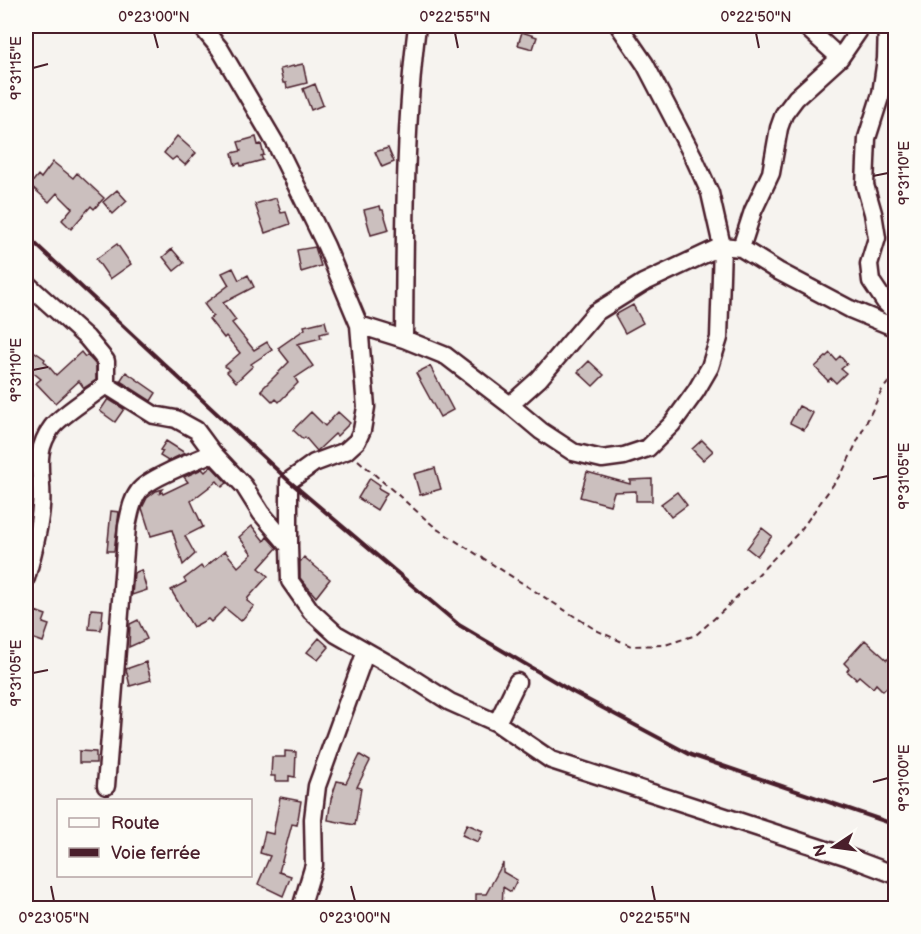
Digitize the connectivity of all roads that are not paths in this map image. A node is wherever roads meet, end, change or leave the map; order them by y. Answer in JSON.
{"nodes":[{"id":1,"x":201,"y":26,"type":"edge"},
{"id":2,"x":417,"y":26,"type":"edge"},
{"id":3,"x":619,"y":26,"type":"edge"},
{"id":4,"x":805,"y":26,"type":"edge"},
{"id":5,"x":862,"y":26,"type":"edge"},
{"id":6,"x":887,"y":26,"type":"edge"},
{"id":7,"x":840,"y":58,"type":"junction"},
{"id":8,"x":722,"y":246,"type":"junction"},
{"id":9,"x":741,"y":248,"type":"junction"},
{"id":10,"x":26,"y":283,"type":"edge"},
{"id":11,"x":896,"y":314,"type":"edge"},
{"id":12,"x":359,"y":325,"type":"junction"},
{"id":13,"x":896,"y":328,"type":"edge"},
{"id":14,"x":404,"y":339,"type":"junction"},
{"id":15,"x":106,"y":385,"type":"junction"},
{"id":16,"x":510,"y":405,"type":"junction"},
{"id":17,"x":213,"y":453,"type":"junction"},
{"id":18,"x":289,"y":546,"type":"junction"},
{"id":19,"x":26,"y":578,"type":"edge"},
{"id":20,"x":366,"y":651,"type":"junction"},
{"id":21,"x":518,"y":682,"type":"dead end"},
{"id":22,"x":497,"y":723,"type":"junction"},
{"id":23,"x":106,"y":786,"type":"dead end"},
{"id":24,"x":896,"y":875,"type":"edge"},
{"id":25,"x":301,"y":909,"type":"edge"}],
"edges":[{"from":1,"to":12,"type":"street"},
{"from":2,"to":14,"type":"street"},
{"from":3,"to":8,"type":"street"},
{"from":4,"to":7,"type":"street"},
{"from":5,"to":7,"type":"street"},
{"from":6,"to":11,"type":"street"},
{"from":7,"to":9,"type":"street"},
{"from":8,"to":9,"type":"street"},
{"from":8,"to":16,"type":"street"},
{"from":8,"to":16,"type":"street"},
{"from":9,"to":13,"type":"street"},
{"from":10,"to":15,"type":"street"},
{"from":12,"to":14,"type":"street"},
{"from":12,"to":18,"type":"street"},
{"from":14,"to":16,"type":"street"},
{"from":15,"to":17,"type":"street"},
{"from":15,"to":19,"type":"street"},
{"from":17,"to":18,"type":"street"},
{"from":17,"to":23,"type":"street"},
{"from":18,"to":20,"type":"street"},
{"from":20,"to":22,"type":"street"},
{"from":20,"to":25,"type":"street"},
{"from":21,"to":22,"type":"street"},
{"from":22,"to":24,"type":"street"}]}
